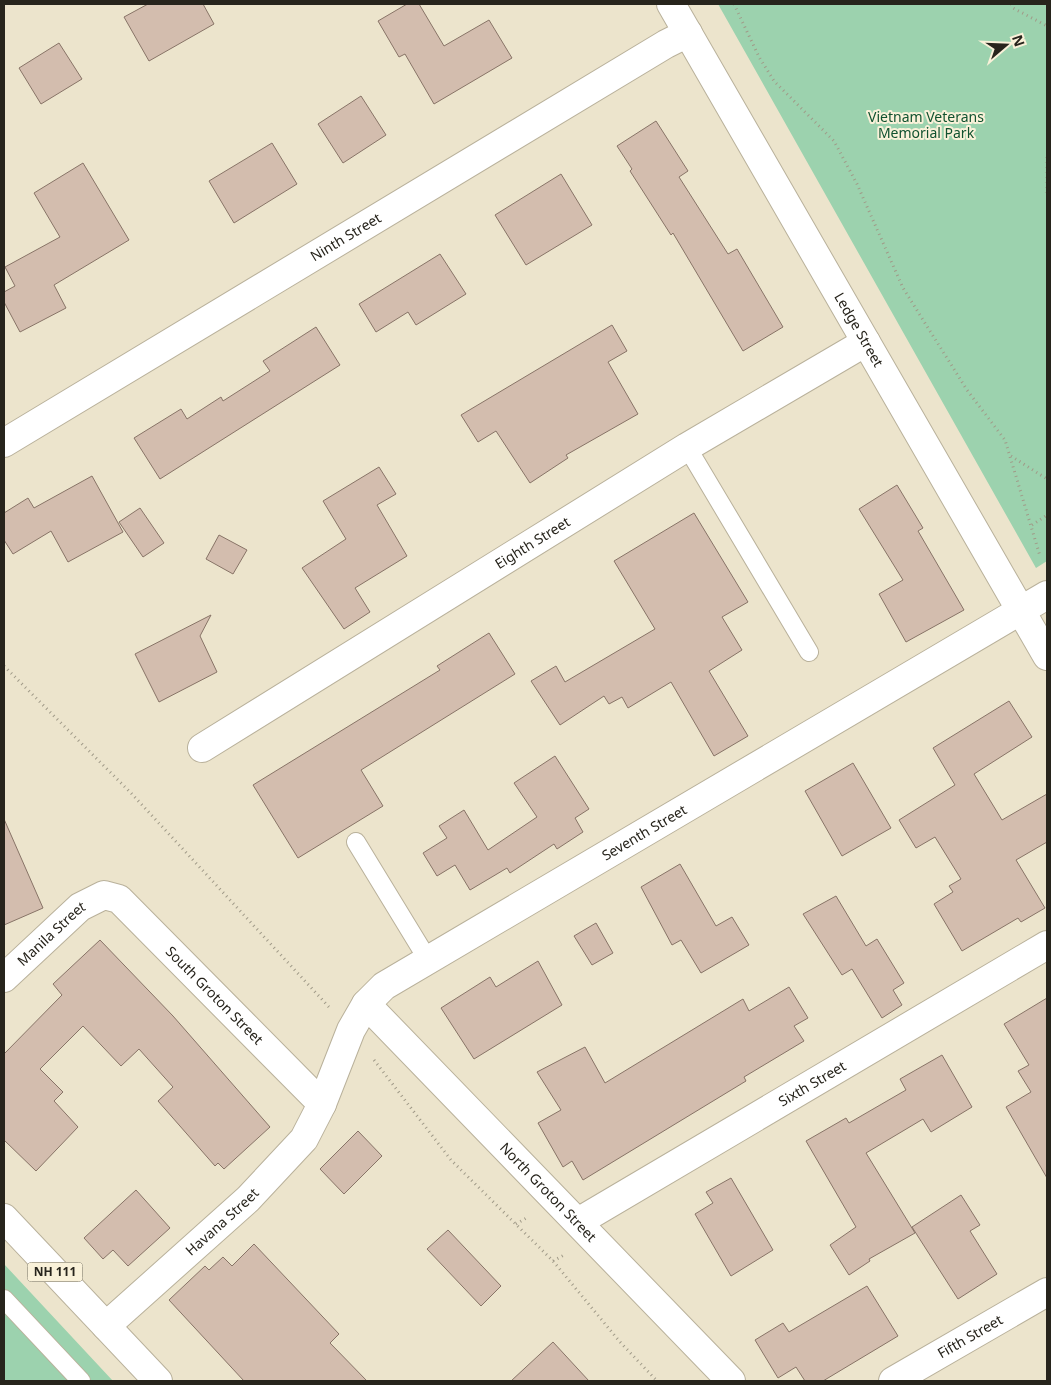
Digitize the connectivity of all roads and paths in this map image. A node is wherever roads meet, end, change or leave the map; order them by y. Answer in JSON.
{"nodes":[{"id":1,"x":671,"y":4,"type":"edge"},
{"id":2,"x":734,"y":4,"type":"edge"},
{"id":3,"x":1011,"y":4,"type":"edge"},
{"id":4,"x":1047,"y":26,"type":"edge"},
{"id":5,"x":688,"y":33,"type":"junction"},
{"id":6,"x":1047,"y":157,"type":"edge"},
{"id":7,"x":1047,"y":196,"type":"edge"},
{"id":8,"x":866,"y":342,"type":"junction"},
{"id":9,"x":4,"y":443,"type":"edge"},
{"id":10,"x":687,"y":447,"type":"junction"},
{"id":11,"x":1011,"y":456,"type":"junction"},
{"id":12,"x":1047,"y":479,"type":"edge"},
{"id":13,"x":1047,"y":516,"type":"edge"},
{"id":14,"x":1032,"y":525,"type":"junction"},
{"id":15,"x":1040,"y":556,"type":"dead end"},
{"id":16,"x":1047,"y":595,"type":"edge"},
{"id":17,"x":1021,"y":611,"type":"junction"},
{"id":18,"x":809,"y":652,"type":"dead end"},
{"id":19,"x":1047,"y":656,"type":"edge"},
{"id":20,"x":202,"y":748,"type":"dead end"},
{"id":21,"x":356,"y":842,"type":"dead end"},
{"id":22,"x":104,"y":895,"type":"joint"},
{"id":23,"x":1047,"y":945,"type":"edge"},
{"id":24,"x":428,"y":960,"type":"junction"},
{"id":25,"x":4,"y":978,"type":"edge"},
{"id":26,"x":366,"y":1004,"type":"junction"},
{"id":27,"x":322,"y":1104,"type":"junction"},
{"id":28,"x":4,"y":1218,"type":"edge"},
{"id":29,"x":578,"y":1222,"type":"junction"},
{"id":30,"x":1047,"y":1292,"type":"edge"},
{"id":31,"x":4,"y":1299,"type":"edge"},
{"id":32,"x":106,"y":1326,"type":"junction"},
{"id":33,"x":81,"y":1381,"type":"edge"},
{"id":34,"x":158,"y":1381,"type":"edge"},
{"id":35,"x":731,"y":1381,"type":"edge"},
{"id":36,"x":893,"y":1381,"type":"edge"}],
"edges":[{"from":1,"to":5,"type":"street","name":"Ledge Street"},
{"from":2,"to":11,"type":"path"},
{"from":3,"to":4,"type":"path"},
{"from":5,"to":8,"type":"street","name":"Ledge Street"},
{"from":5,"to":9,"type":"street","name":"Ninth Street"},
{"from":6,"to":7,"type":"path"},
{"from":8,"to":10,"type":"street","name":"Eighth Street"},
{"from":8,"to":17,"type":"street","name":"Ledge Street"},
{"from":10,"to":18,"type":"lane"},
{"from":10,"to":20,"type":"street","name":"Eighth Street"},
{"from":11,"to":12,"type":"path"},
{"from":11,"to":14,"type":"path"},
{"from":13,"to":14,"type":"path"},
{"from":14,"to":15,"type":"path"},
{"from":16,"to":17,"type":"street","name":"Seventh Street"},
{"from":17,"to":19,"type":"street","name":"Ledge Street"},
{"from":17,"to":24,"type":"street","name":"Seventh Street"},
{"from":21,"to":24,"type":"lane"},
{"from":22,"to":25,"type":"street","name":"Manila Street"},
{"from":22,"to":27,"type":"street","name":"South Groton Street"},
{"from":23,"to":29,"type":"street","name":"Sixth Street"},
{"from":24,"to":26,"type":"street","name":"Seventh Street"},
{"from":26,"to":27,"type":"street","name":"Seventh Street"},
{"from":26,"to":29,"type":"street","name":"North Groton Street"},
{"from":27,"to":32,"type":"street","name":"Havana Street"},
{"from":28,"to":32,"type":"street","number":"NH 111"},
{"from":29,"to":35,"type":"street","name":"North Groton Street"},
{"from":30,"to":36,"type":"street","name":"Fifth Street"},
{"from":31,"to":33,"type":"lane"},
{"from":32,"to":34,"type":"street","number":"NH 111"}]}
